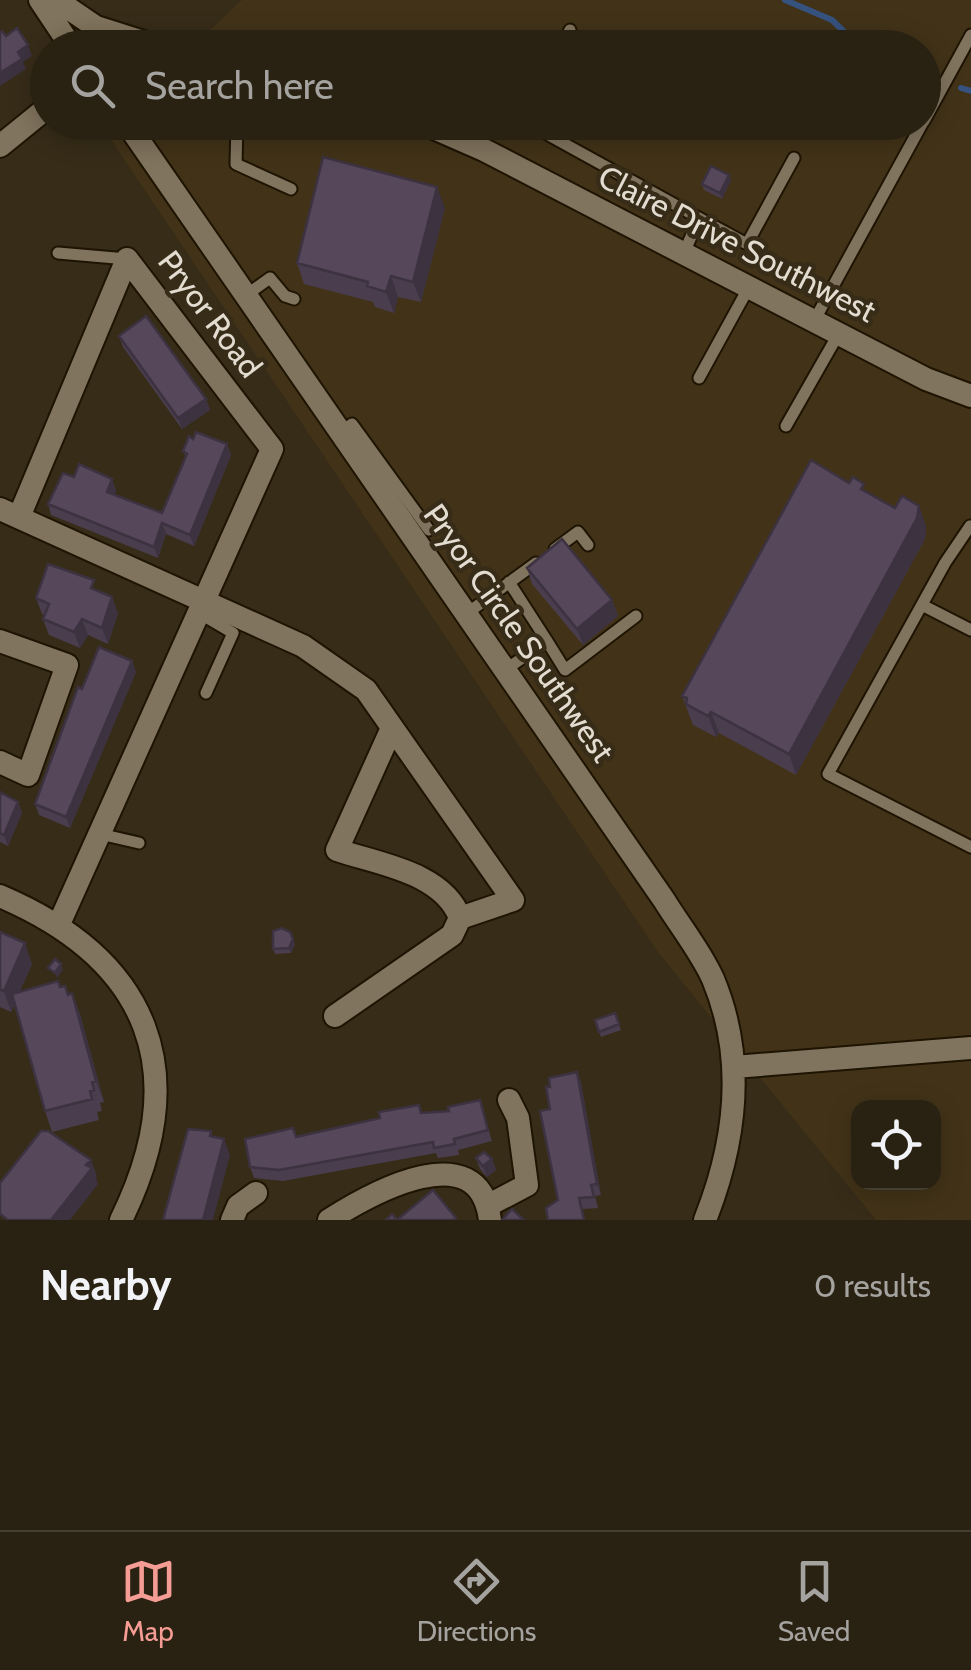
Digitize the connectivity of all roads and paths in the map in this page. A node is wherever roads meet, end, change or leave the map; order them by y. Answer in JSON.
{"nodes":[{"id":1,"x":40,"y":0,"type":"edge"},
{"id":2,"x":56,"y":0,"type":"edge"},
{"id":3,"x":60,"y":30,"type":"edge"},
{"id":4,"x":105,"y":30,"type":"edge"},
{"id":5,"x":971,"y":35,"type":"edge"},
{"id":6,"x":941,"y":89,"type":"edge"},
{"id":7,"x":30,"y":122,"type":"edge"},
{"id":8,"x":138,"y":140,"type":"edge"},
{"id":9,"x":146,"y":140,"type":"edge"},
{"id":10,"x":237,"y":140,"type":"edge"},
{"id":11,"x":461,"y":140,"type":"edge"},
{"id":12,"x":558,"y":140,"type":"edge"},
{"id":13,"x":913,"y":140,"type":"edge"},
{"id":14,"x":0,"y":146,"type":"edge"},
{"id":15,"x":144,"y":148,"type":"junction"},
{"id":16,"x":794,"y":158,"type":"dead end"},
{"id":17,"x":291,"y":189,"type":"dead end"},
{"id":18,"x":699,"y":218,"type":"junction"},
{"id":19,"x":58,"y":253,"type":"dead end"},
{"id":20,"x":684,"y":254,"type":"junction"},
{"id":21,"x":127,"y":259,"type":"junction"},
{"id":22,"x":749,"y":287,"type":"junction"},
{"id":23,"x":246,"y":296,"type":"junction"},
{"id":24,"x":294,"y":299,"type":"dead end"},
{"id":25,"x":814,"y":320,"type":"junction"},
{"id":26,"x":839,"y":334,"type":"junction"},
{"id":27,"x":699,"y":378,"type":"dead end"},
{"id":28,"x":971,"y":396,"type":"edge"},
{"id":29,"x":786,"y":426,"type":"dead end"},
{"id":30,"x":9,"y":513,"type":"edge"},
{"id":31,"x":970,"y":526,"type":"edge"},
{"id":32,"x":588,"y":545,"type":"dead end"},
{"id":33,"x":508,"y":582,"type":"junction"},
{"id":34,"x":922,"y":605,"type":"junction"},
{"id":35,"x":201,"y":608,"type":"junction"},
{"id":36,"x":466,"y":614,"type":"junction"},
{"id":37,"x":636,"y":616,"type":"dead end"},
{"id":38,"x":971,"y":630,"type":"edge"},
{"id":39,"x":547,"y":641,"type":"junction"},
{"id":40,"x":0,"y":642,"type":"edge"},
{"id":41,"x":505,"y":670,"type":"junction"},
{"id":42,"x":206,"y":693,"type":"dead end"},
{"id":43,"x":392,"y":728,"type":"junction"},
{"id":44,"x":0,"y":762,"type":"edge"},
{"id":45,"x":100,"y":834,"type":"junction"},
{"id":46,"x":139,"y":843,"type":"dead end"},
{"id":47,"x":971,"y":847,"type":"edge"},
{"id":48,"x":0,"y":896,"type":"edge"},
{"id":49,"x":460,"y":918,"type":"junction"},
{"id":50,"x":59,"y":924,"type":"junction"},
{"id":51,"x":335,"y":1016,"type":"dead end"},
{"id":52,"x":971,"y":1048,"type":"edge"},
{"id":53,"x":734,"y":1067,"type":"junction"},
{"id":54,"x":509,"y":1100,"type":"dead end"},
{"id":55,"x":256,"y":1193,"type":"dead end"},
{"id":56,"x":489,"y":1213,"type":"edge"},
{"id":57,"x":121,"y":1220,"type":"edge"},
{"id":58,"x":232,"y":1220,"type":"edge"},
{"id":59,"x":330,"y":1220,"type":"edge"},
{"id":60,"x":705,"y":1220,"type":"edge"}],
"edges":[{"from":1,"to":3,"type":"street"},
{"from":2,"to":4,"type":"street"},
{"from":5,"to":6,"type":"lane"},
{"from":7,"to":14,"type":"street"},
{"from":8,"to":15,"type":"street","name":"Pryor Circle Southwest"},
{"from":9,"to":15,"type":"street"},
{"from":10,"to":17,"type":"lane"},
{"from":11,"to":20,"type":"street","name":"Claire Drive Southwest"},
{"from":12,"to":18,"type":"lane"},
{"from":13,"to":25,"type":"lane"},
{"from":15,"to":23,"type":"street","name":"Pryor Circle Southwest"},
{"from":16,"to":18,"type":"lane"},
{"from":18,"to":20,"type":"lane"},
{"from":19,"to":21,"type":"lane"},
{"from":20,"to":22,"type":"street","name":"Claire Drive Southwest"},
{"from":21,"to":30,"type":"street","name":"Pryor Road"},
{"from":21,"to":35,"type":"street","name":"Pryor Road"},
{"from":22,"to":25,"type":"street","name":"Claire Drive Southwest"},
{"from":22,"to":27,"type":"lane"},
{"from":23,"to":24,"type":"lane"},
{"from":23,"to":36,"type":"street","name":"Pryor Circle Southwest"},
{"from":25,"to":26,"type":"street","name":"Claire Drive Southwest"},
{"from":26,"to":28,"type":"street","name":"Claire Drive Southwest"},
{"from":26,"to":29,"type":"lane"},
{"from":30,"to":35,"type":"street","name":"Pryor Road"},
{"from":31,"to":34,"type":"lane"},
{"from":32,"to":33,"type":"lane"},
{"from":33,"to":36,"type":"lane"},
{"from":33,"to":39,"type":"lane"},
{"from":34,"to":38,"type":"lane"},
{"from":34,"to":47,"type":"lane"},
{"from":35,"to":42,"type":"lane"},
{"from":35,"to":43,"type":"street","name":"Pryor Road"},
{"from":35,"to":45,"type":"street","name":"Pryor Road"},
{"from":36,"to":41,"type":"street","name":"Pryor Circle Southwest"},
{"from":37,"to":39,"type":"lane"},
{"from":39,"to":41,"type":"lane"},
{"from":40,"to":44,"type":"street"},
{"from":41,"to":53,"type":"street","name":"Pryor Circle Southwest"},
{"from":43,"to":49,"type":"street","name":"Pryor Road"},
{"from":43,"to":49,"type":"street"},
{"from":45,"to":46,"type":"lane"},
{"from":45,"to":50,"type":"street","name":"Pryor Road"},
{"from":48,"to":50,"type":"street"},
{"from":49,"to":51,"type":"street","name":"Pryor Road"},
{"from":50,"to":57,"type":"street"},
{"from":52,"to":53,"type":"street"},
{"from":53,"to":60,"type":"street","name":"Pryor Circle Southwest"},
{"from":54,"to":56,"type":"street"},
{"from":55,"to":58,"type":"street"},
{"from":56,"to":59,"type":"street"}]}
